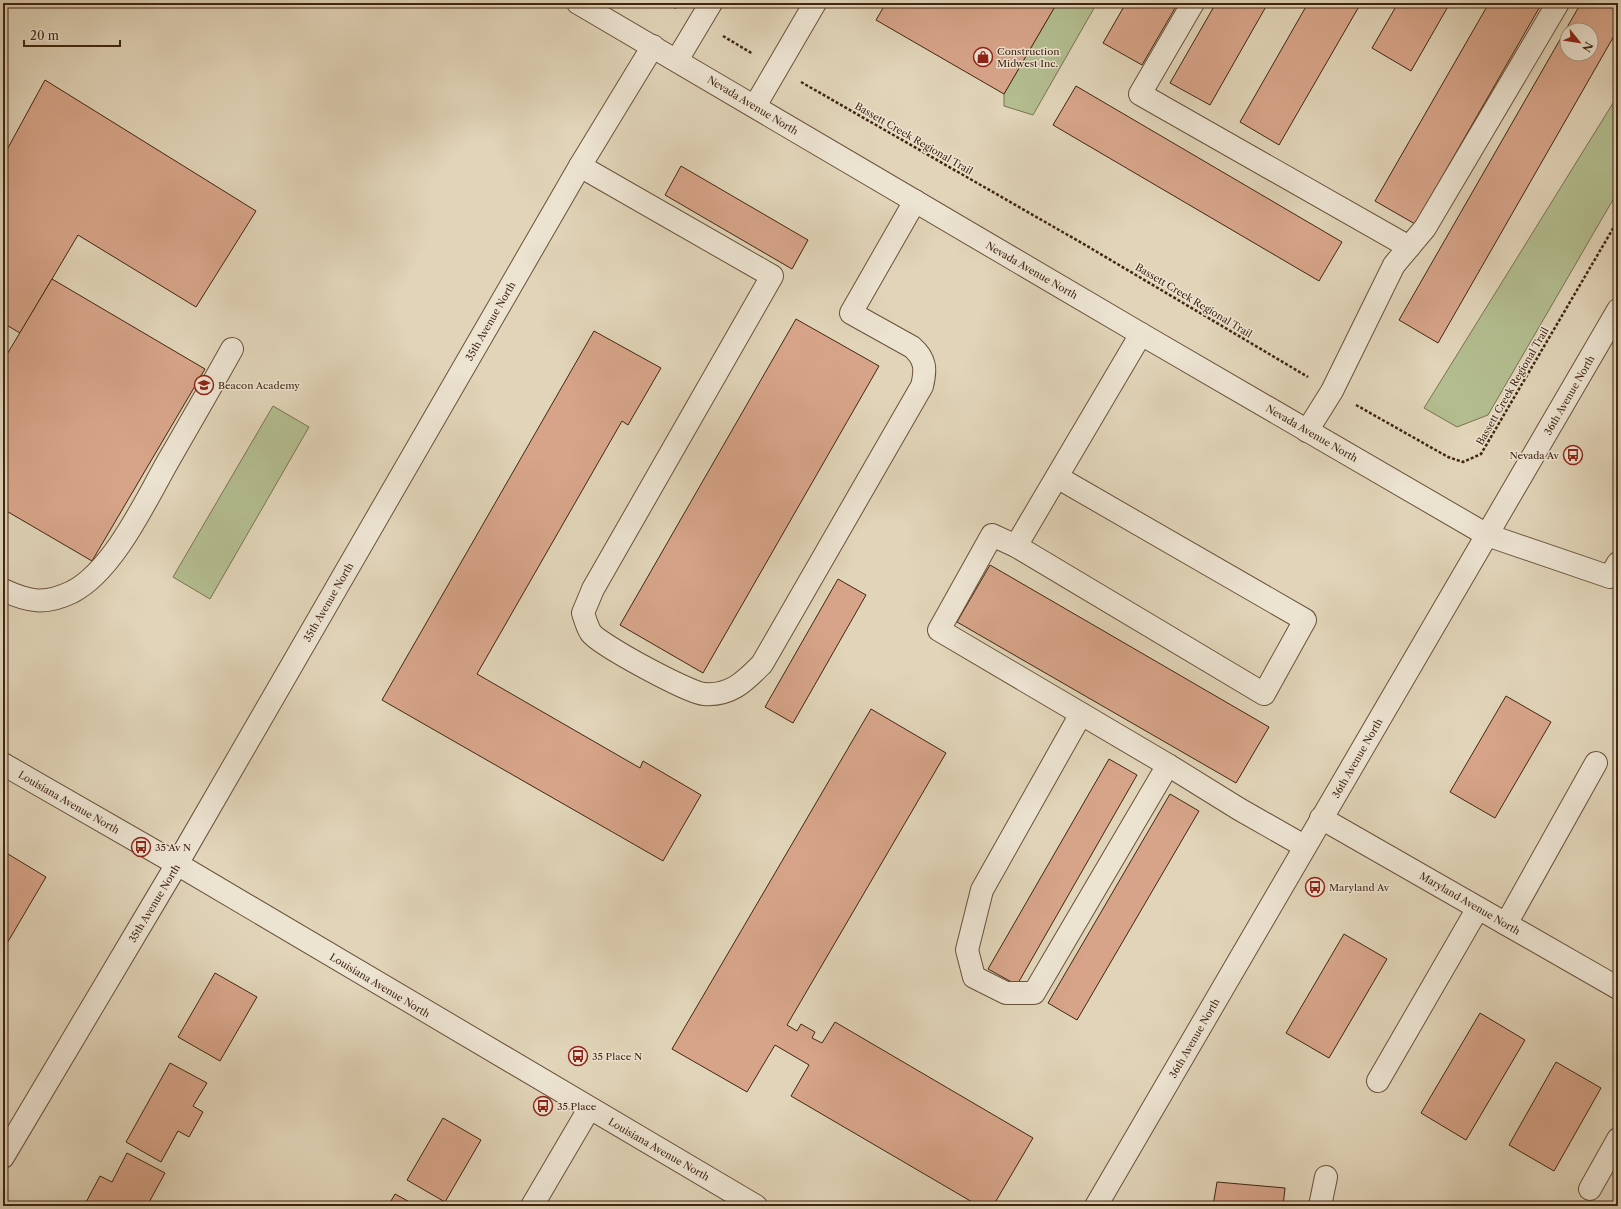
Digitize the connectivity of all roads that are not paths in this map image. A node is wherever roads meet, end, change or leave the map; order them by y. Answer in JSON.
{"nodes":[{"id":1,"x":578,"y":3,"type":"edge"},
{"id":2,"x":711,"y":3,"type":"edge"},
{"id":3,"x":815,"y":3,"type":"edge"},
{"id":4,"x":1193,"y":3,"type":"edge"},
{"id":5,"x":1558,"y":3,"type":"edge"},
{"id":6,"x":653,"y":46,"type":"junction"},
{"id":7,"x":677,"y":60,"type":"junction"},
{"id":8,"x":755,"y":106,"type":"junction"},
{"id":9,"x":580,"y":166,"type":"junction"},
{"id":10,"x":915,"y":201,"type":"junction"},
{"id":11,"x":1409,"y":247,"type":"junction"},
{"id":12,"x":1618,"y":310,"type":"edge"},
{"id":13,"x":1141,"y":334,"type":"junction"},
{"id":14,"x":232,"y":349,"type":"dead end"},
{"id":15,"x":1307,"y":431,"type":"junction"},
{"id":16,"x":1057,"y":477,"type":"junction"},
{"id":17,"x":1487,"y":535,"type":"junction"},
{"id":18,"x":1016,"y":546,"type":"junction"},
{"id":19,"x":1615,"y":574,"type":"edge"},
{"id":20,"x":3,"y":590,"type":"edge"},
{"id":21,"x":1081,"y":714,"type":"junction"},
{"id":22,"x":1596,"y":763,"type":"dead end"},
{"id":23,"x":3,"y":764,"type":"edge"},
{"id":24,"x":1168,"y":765,"type":"junction"},
{"id":25,"x":1321,"y":818,"type":"junction"},
{"id":26,"x":1304,"y":846,"type":"junction"},
{"id":27,"x":177,"y":864,"type":"junction"},
{"id":28,"x":1478,"y":908,"type":"junction"},
{"id":29,"x":1506,"y":924,"type":"junction"},
{"id":30,"x":1618,"y":988,"type":"edge"},
{"id":31,"x":1378,"y":1081,"type":"dead end"},
{"id":32,"x":589,"y":1109,"type":"junction"},
{"id":33,"x":1618,"y":1139,"type":"edge"},
{"id":34,"x":3,"y":1157,"type":"edge"},
{"id":35,"x":1326,"y":1177,"type":"dead end"},
{"id":36,"x":1590,"y":1189,"type":"dead end"},
{"id":37,"x":532,"y":1206,"type":"edge"},
{"id":38,"x":756,"y":1206,"type":"edge"},
{"id":39,"x":1096,"y":1206,"type":"edge"},
{"id":40,"x":1320,"y":1206,"type":"edge"}],
"edges":[{"from":1,"to":6,"type":"street","name":"Nevada Avenue North"},
{"from":2,"to":7,"type":"street"},
{"from":3,"to":8,"type":"street"},
{"from":4,"to":11,"type":"street"},
{"from":5,"to":11,"type":"street"},
{"from":6,"to":7,"type":"street","name":"Nevada Avenue North"},
{"from":6,"to":9,"type":"street","name":"35th Avenue North"},
{"from":7,"to":8,"type":"street","name":"Nevada Avenue North"},
{"from":8,"to":10,"type":"street","name":"Nevada Avenue North"},
{"from":9,"to":10,"type":"street"},
{"from":9,"to":27,"type":"street","name":"35th Avenue North"},
{"from":10,"to":13,"type":"street","name":"Nevada Avenue North"},
{"from":11,"to":15,"type":"street"},
{"from":12,"to":17,"type":"street","name":"36th Avenue North"},
{"from":13,"to":15,"type":"street","name":"Nevada Avenue North"},
{"from":13,"to":16,"type":"street"},
{"from":14,"to":20,"type":"street"},
{"from":15,"to":17,"type":"street","name":"Nevada Avenue North"},
{"from":16,"to":18,"type":"street"},
{"from":16,"to":18,"type":"street"},
{"from":17,"to":19,"type":"street","name":"Nevada Avenue North"},
{"from":17,"to":25,"type":"street","name":"36th Avenue North"},
{"from":18,"to":21,"type":"street"},
{"from":21,"to":24,"type":"street"},
{"from":21,"to":24,"type":"street"},
{"from":22,"to":29,"type":"street"},
{"from":23,"to":27,"type":"street","name":"Louisiana Avenue North"},
{"from":24,"to":26,"type":"street"},
{"from":25,"to":26,"type":"street","name":"36th Avenue North"},
{"from":25,"to":28,"type":"street","name":"Maryland Avenue North"},
{"from":26,"to":39,"type":"street","name":"36th Avenue North"},
{"from":27,"to":32,"type":"street","name":"Louisiana Avenue North"},
{"from":27,"to":34,"type":"street","name":"35th Avenue North"},
{"from":28,"to":29,"type":"street","name":"Maryland Avenue North"},
{"from":28,"to":31,"type":"street"},
{"from":29,"to":30,"type":"street","name":"Maryland Avenue North"},
{"from":32,"to":37,"type":"street"},
{"from":32,"to":38,"type":"street","name":"Louisiana Avenue North"},
{"from":33,"to":36,"type":"street"},
{"from":35,"to":40,"type":"street"}]}
